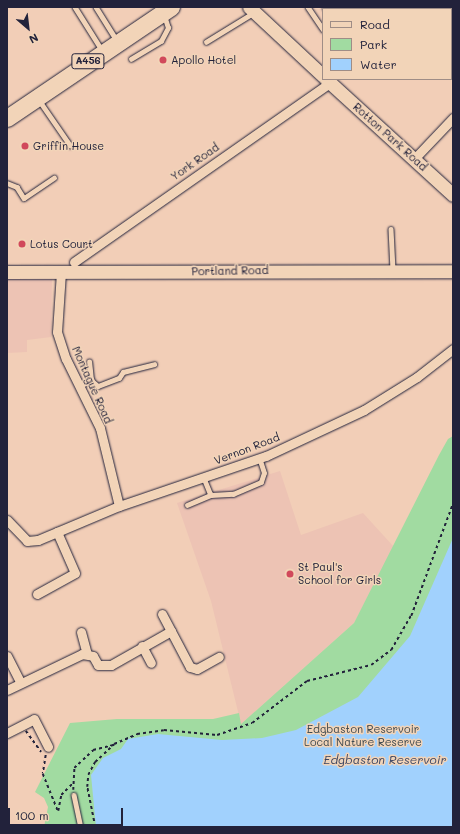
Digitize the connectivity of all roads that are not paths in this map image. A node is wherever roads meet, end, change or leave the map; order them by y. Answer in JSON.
{"nodes":[{"id":1,"x":75,"y":7,"type":"edge"},
{"id":2,"x":96,"y":7,"type":"edge"},
{"id":3,"x":308,"y":7,"type":"edge"},
{"id":4,"x":167,"y":10,"type":"edge"},
{"id":5,"x":251,"y":10,"type":"edge"},
{"id":6,"x":322,"y":28,"type":"edge"},
{"id":7,"x":118,"y":41,"type":"junction"},
{"id":8,"x":206,"y":42,"type":"dead end"},
{"id":9,"x":103,"y":51,"type":"junction"},
{"id":10,"x":131,"y":59,"type":"dead end"},
{"id":11,"x":322,"y":75,"type":"edge"},
{"id":12,"x":325,"y":80,"type":"edge"},
{"id":13,"x":327,"y":80,"type":"edge"},
{"id":14,"x":36,"y":97,"type":"junction"},
{"id":15,"x":7,"y":118,"type":"edge"},
{"id":16,"x":453,"y":118,"type":"edge"},
{"id":17,"x":70,"y":145,"type":"dead end"},
{"id":18,"x":414,"y":159,"type":"junction"},
{"id":19,"x":54,"y":178,"type":"dead end"},
{"id":20,"x":7,"y":183,"type":"edge"},
{"id":21,"x":453,"y":195,"type":"edge"},
{"id":22,"x":391,"y":228,"type":"dead end"},
{"id":23,"x":74,"y":262,"type":"dead end"},
{"id":24,"x":393,"y":270,"type":"junction"},
{"id":25,"x":453,"y":271,"type":"edge"},
{"id":26,"x":7,"y":272,"type":"edge"},
{"id":27,"x":61,"y":272,"type":"junction"},
{"id":28,"x":453,"y":349,"type":"edge"},
{"id":29,"x":89,"y":362,"type":"dead end"},
{"id":30,"x":154,"y":364,"type":"dead end"},
{"id":31,"x":91,"y":380,"type":"junction"},
{"id":32,"x":80,"y":386,"type":"junction"},
{"id":33,"x":259,"y":458,"type":"junction"},
{"id":34,"x":204,"y":478,"type":"junction"},
{"id":35,"x":211,"y":495,"type":"junction"},
{"id":36,"x":187,"y":505,"type":"dead end"},
{"id":37,"x":119,"y":506,"type":"junction"},
{"id":38,"x":7,"y":520,"type":"edge"},
{"id":39,"x":57,"y":532,"type":"junction"},
{"id":40,"x":37,"y":594,"type":"dead end"},
{"id":41,"x":162,"y":614,"type":"dead end"},
{"id":42,"x":171,"y":631,"type":"junction"},
{"id":43,"x":81,"y":632,"type":"dead end"},
{"id":44,"x":142,"y":646,"type":"junction"},
{"id":45,"x":87,"y":654,"type":"junction"},
{"id":46,"x":7,"y":656,"type":"edge"},
{"id":47,"x":219,"y":658,"type":"dead end"},
{"id":48,"x":151,"y":664,"type":"dead end"},
{"id":49,"x":21,"y":683,"type":"junction"},
{"id":50,"x":7,"y":690,"type":"edge"},
{"id":51,"x":7,"y":733,"type":"edge"},
{"id":52,"x":48,"y":747,"type":"dead end"},
{"id":53,"x":74,"y":796,"type":"road end"},
{"id":54,"x":81,"y":827,"type":"edge"}],
"edges":[{"from":1,"to":9,"type":"lane"},
{"from":2,"to":7,"type":"lane"},
{"from":3,"to":6,"type":"lane"},
{"from":4,"to":7,"type":"highway","number":"A456"},
{"from":4,"to":10,"type":"lane"},
{"from":5,"to":8,"type":"lane"},
{"from":5,"to":11,"type":"main road","name":"Rotton Park Road"},
{"from":7,"to":9,"type":"highway","number":"A456"},
{"from":9,"to":14,"type":"highway","number":"A456"},
{"from":12,"to":23,"type":"street","name":"York Road"},
{"from":13,"to":18,"type":"main road","name":"Rotton Park Road"},
{"from":14,"to":15,"type":"highway","number":"A456"},
{"from":14,"to":17,"type":"lane"},
{"from":16,"to":18,"type":"street"},
{"from":18,"to":21,"type":"main road","name":"Rotton Park Road"},
{"from":19,"to":20,"type":"lane"},
{"from":22,"to":24,"type":"lane"},
{"from":24,"to":25,"type":"main road","name":"Portland Road"},
{"from":24,"to":27,"type":"main road","name":"Portland Road"},
{"from":26,"to":27,"type":"main road","name":"Portland Road"},
{"from":27,"to":32,"type":"street","name":"Montague Road"},
{"from":28,"to":33,"type":"street","name":"Vernon Road"},
{"from":29,"to":31,"type":"lane"},
{"from":30,"to":31,"type":"lane"},
{"from":31,"to":32,"type":"lane"},
{"from":32,"to":37,"type":"street","name":"Montague Road"},
{"from":33,"to":34,"type":"street","name":"Vernon Road"},
{"from":33,"to":35,"type":"lane"},
{"from":34,"to":35,"type":"lane"},
{"from":34,"to":37,"type":"street","name":"Vernon Road"},
{"from":35,"to":36,"type":"lane"},
{"from":37,"to":39,"type":"street","name":"Vernon Road"},
{"from":38,"to":39,"type":"street","name":"Vernon Road"},
{"from":39,"to":40,"type":"street"},
{"from":41,"to":42,"type":"street"},
{"from":42,"to":44,"type":"street"},
{"from":42,"to":47,"type":"street"},
{"from":43,"to":45,"type":"street"},
{"from":44,"to":45,"type":"street"},
{"from":44,"to":48,"type":"street"},
{"from":45,"to":49,"type":"street"},
{"from":46,"to":49,"type":"street"},
{"from":49,"to":50,"type":"street"},
{"from":51,"to":52,"type":"street"},
{"from":53,"to":54,"type":"lane"}]}
